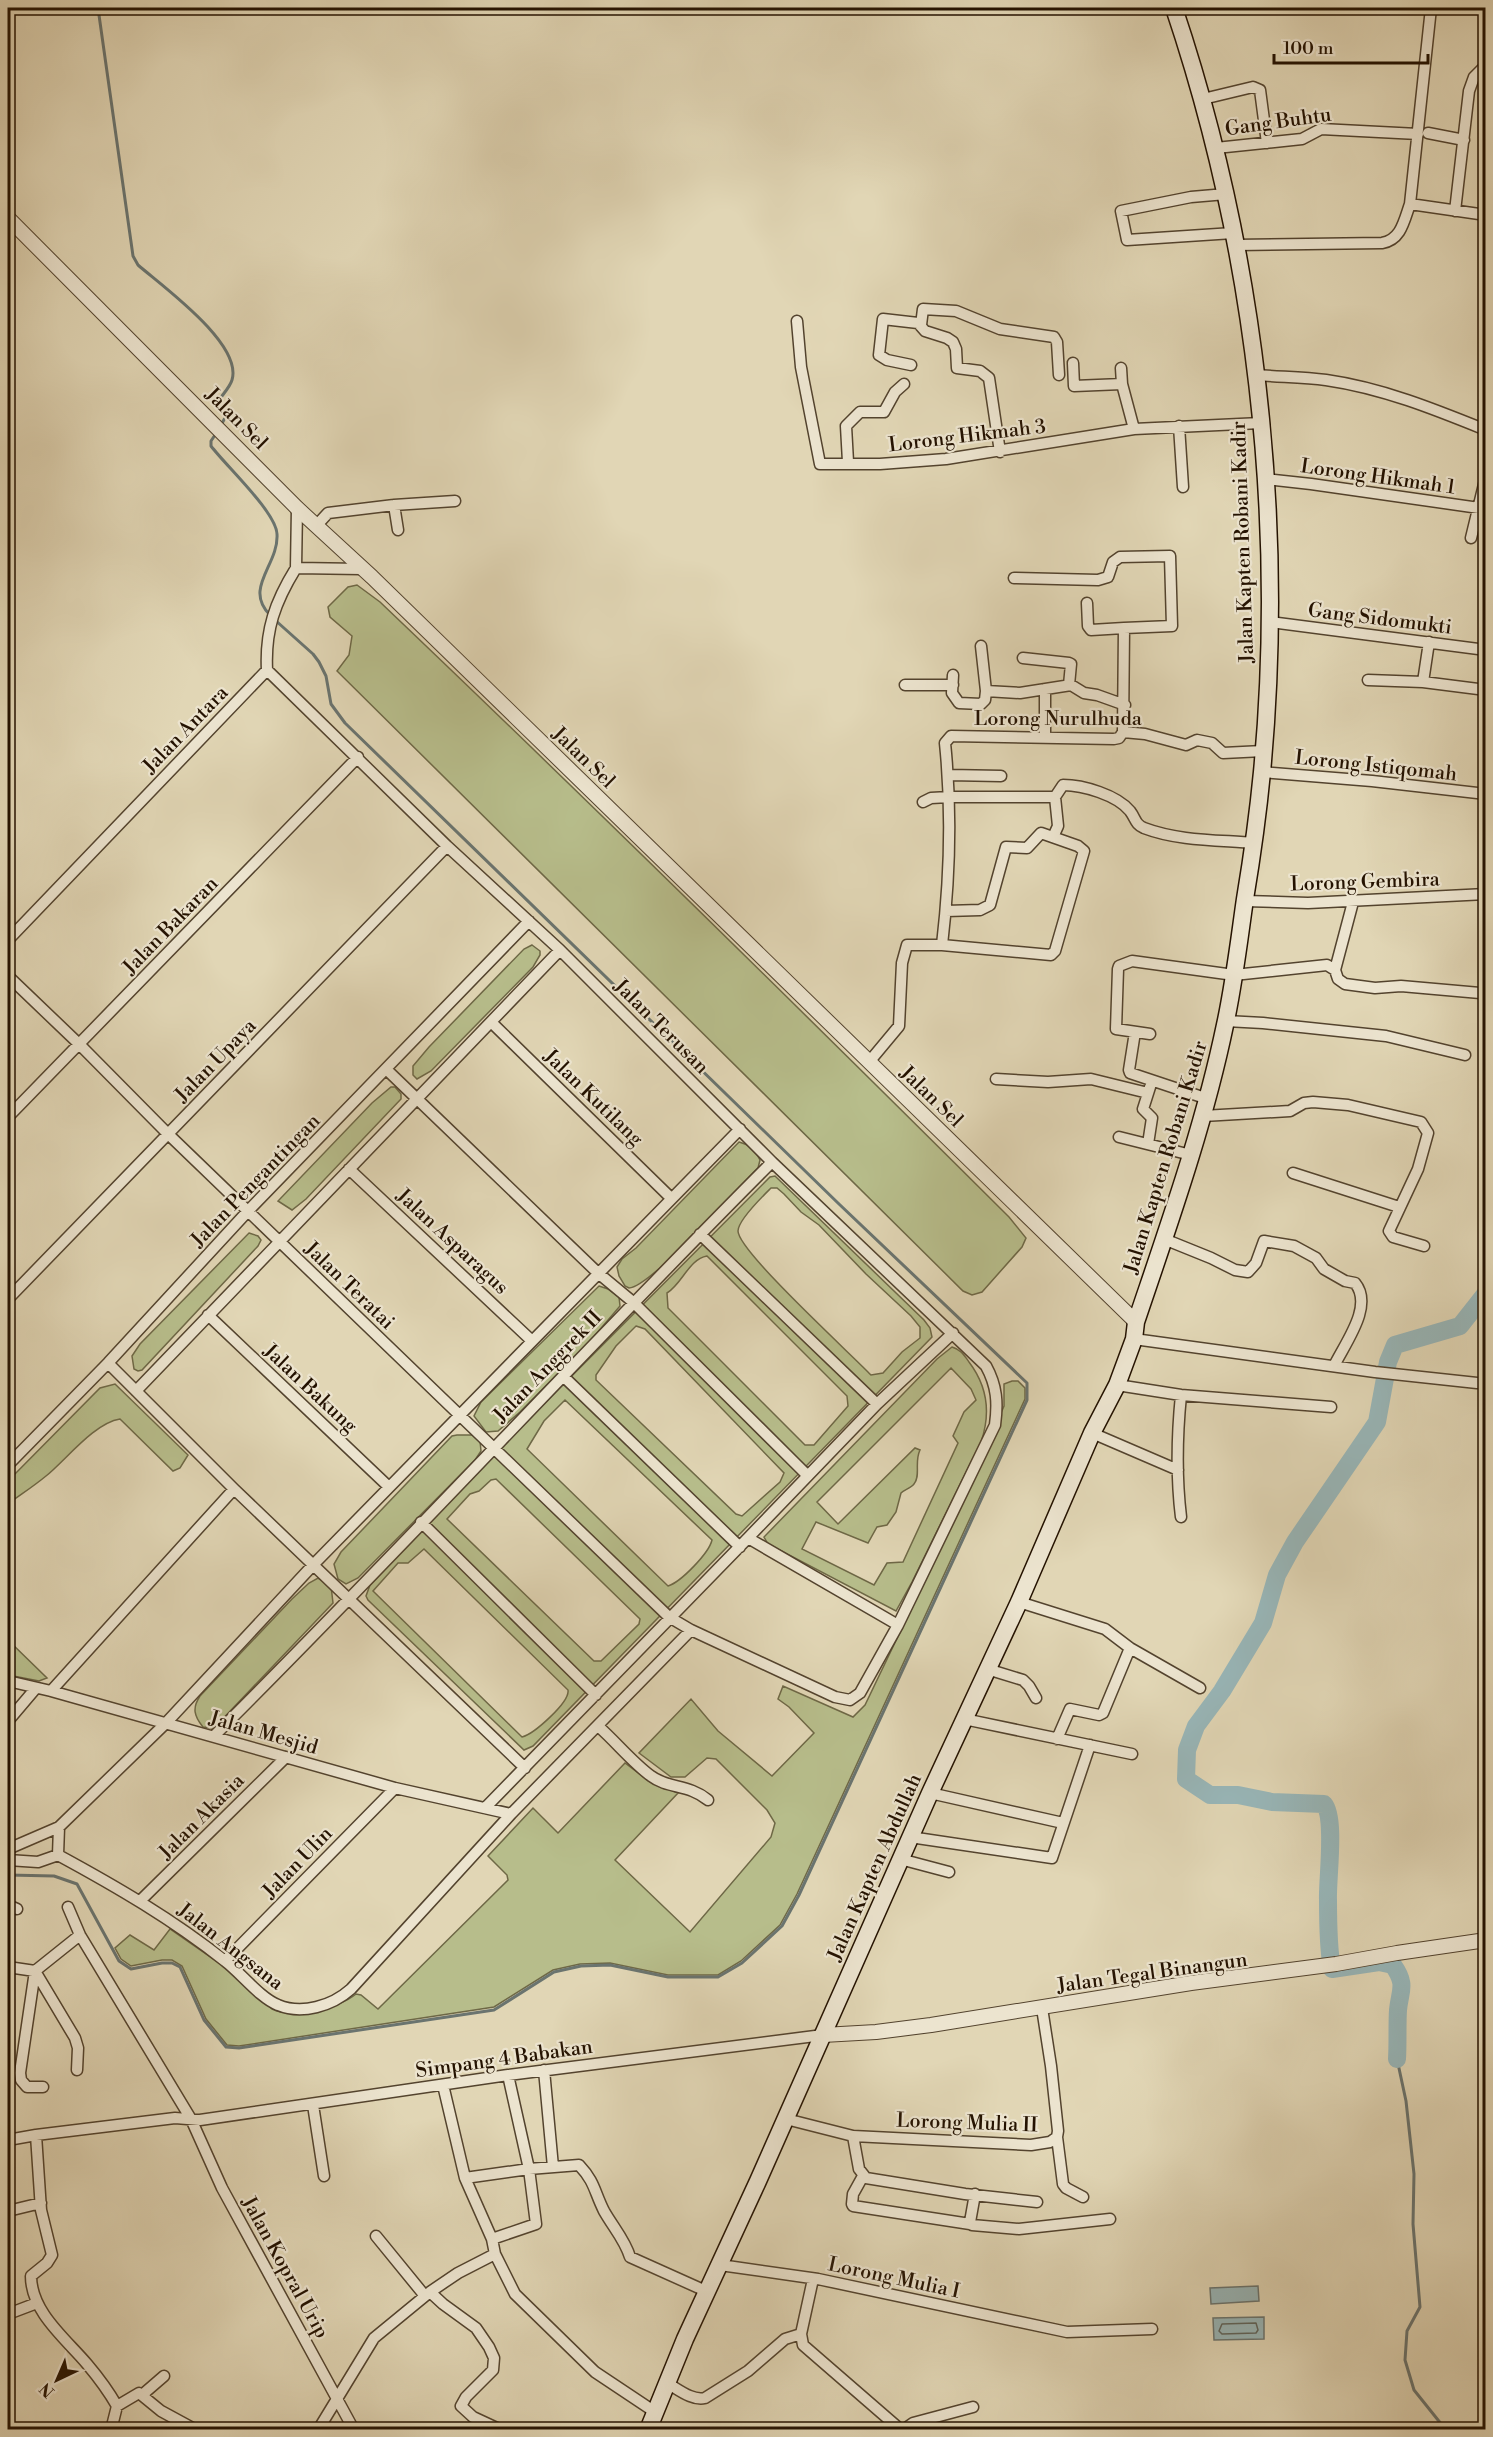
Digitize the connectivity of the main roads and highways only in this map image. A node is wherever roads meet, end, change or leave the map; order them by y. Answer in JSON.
{"nodes":[{"id":1,"x":1174,"y":8,"type":"edge"},
{"id":2,"x":1136,"y":1322,"type":"joint"},
{"id":3,"x":649,"y":2429,"type":"edge"}],
"edges":[{"from":1,"to":2,"type":"main road","name":"Jalan Kapten Robani Kadir"},
{"from":2,"to":3,"type":"main road","name":"Jalan Kapten Abdullah"}]}
